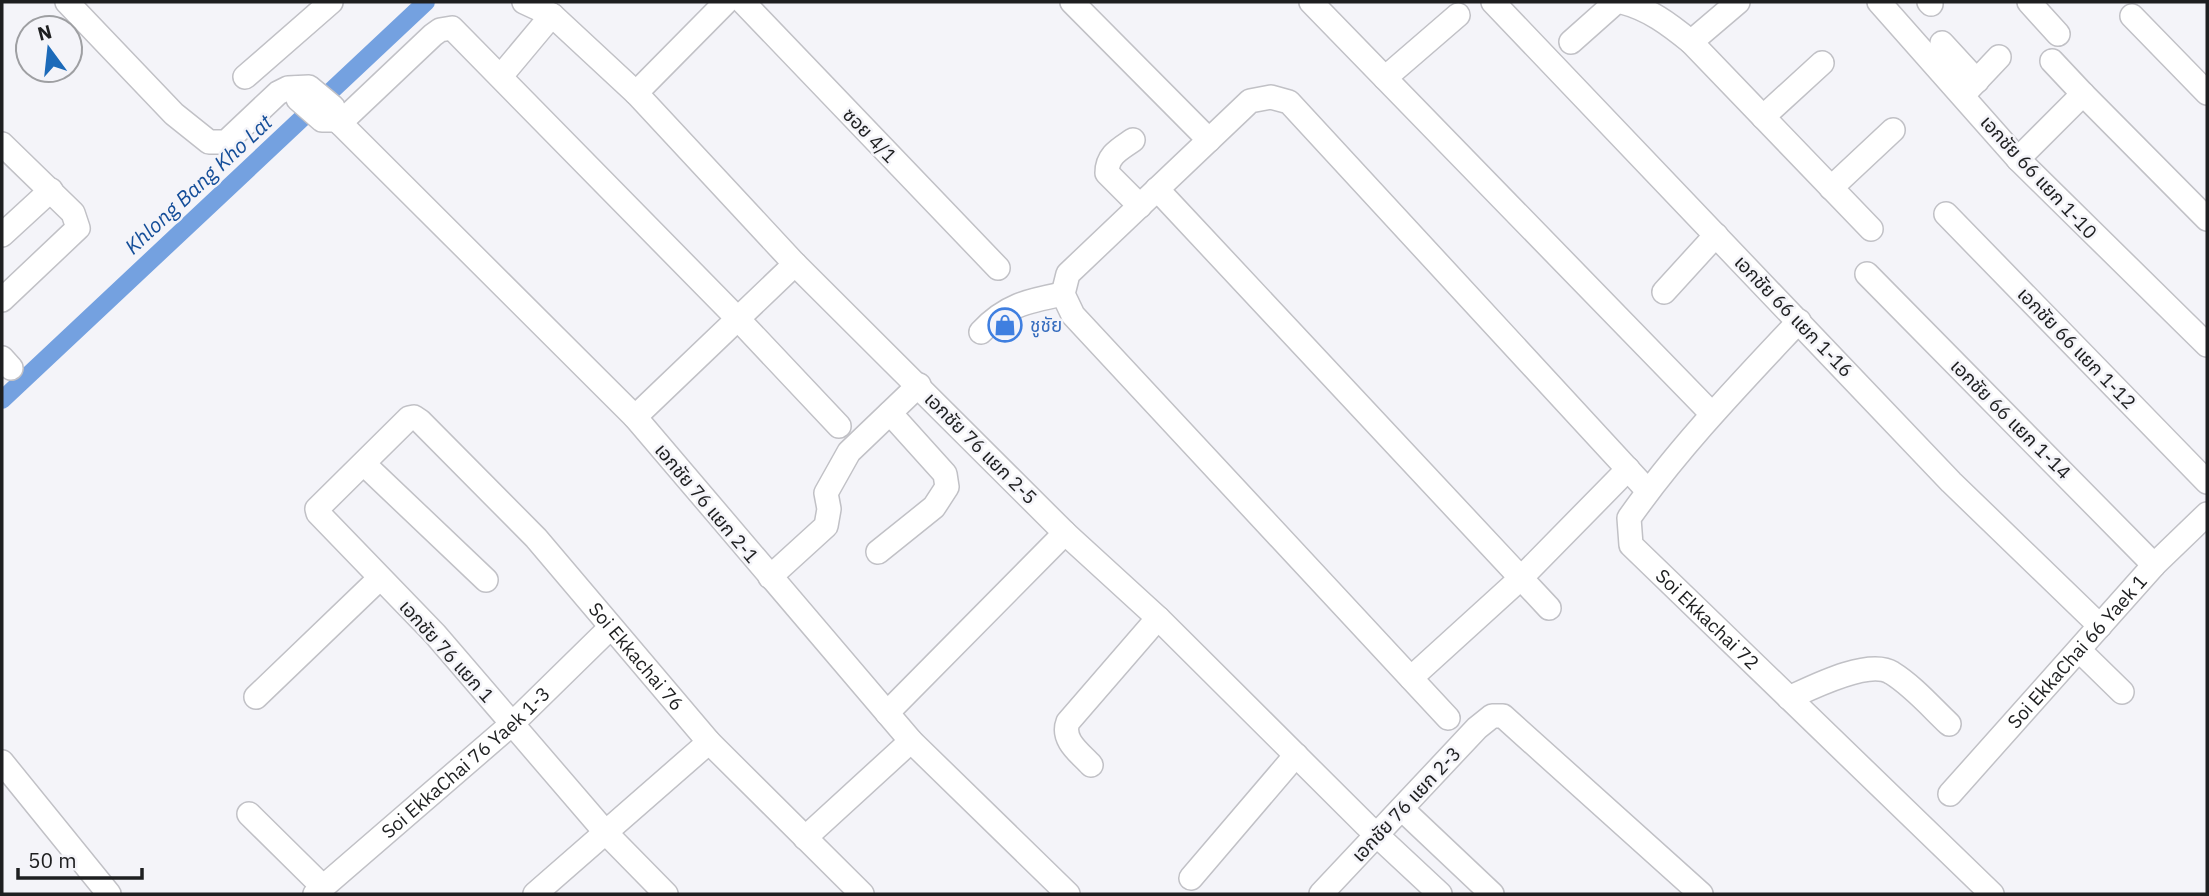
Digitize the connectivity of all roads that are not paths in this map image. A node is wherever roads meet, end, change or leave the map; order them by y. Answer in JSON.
{"nodes":[{"id":1,"x":67,"y":2,"type":"edge"},
{"id":2,"x":524,"y":2,"type":"edge"},
{"id":3,"x":726,"y":2,"type":"edge"},
{"id":4,"x":743,"y":2,"type":"edge"},
{"id":5,"x":1072,"y":2,"type":"edge"},
{"id":6,"x":1311,"y":2,"type":"edge"},
{"id":7,"x":1493,"y":2,"type":"edge"},
{"id":8,"x":1616,"y":2,"type":"edge"},
{"id":9,"x":1622,"y":2,"type":"edge"},
{"id":10,"x":1738,"y":2,"type":"edge"},
{"id":11,"x":1879,"y":2,"type":"edge"},
{"id":12,"x":2029,"y":2,"type":"edge"},
{"id":13,"x":317,"y":6,"type":"edge"},
{"id":14,"x":552,"y":15,"type":"junction"},
{"id":15,"x":1458,"y":15,"type":"dead end"},
{"id":16,"x":2132,"y":16,"type":"dead end"},
{"id":17,"x":2058,"y":34,"type":"dead end"},
{"id":18,"x":1571,"y":42,"type":"dead end"},
{"id":19,"x":1691,"y":42,"type":"junction"},
{"id":20,"x":1942,"y":43,"type":"dead end"},
{"id":21,"x":1999,"y":57,"type":"dead end"},
{"id":22,"x":2052,"y":61,"type":"dead end"},
{"id":23,"x":1822,"y":63,"type":"dead end"},
{"id":24,"x":501,"y":76,"type":"junction"},
{"id":25,"x":245,"y":77,"type":"dead end"},
{"id":26,"x":1385,"y":78,"type":"junction"},
{"id":27,"x":1970,"y":88,"type":"junction"},
{"id":28,"x":636,"y":93,"type":"junction"},
{"id":29,"x":2207,"y":93,"type":"edge"},
{"id":30,"x":2083,"y":94,"type":"junction"},
{"id":31,"x":1763,"y":117,"type":"junction"},
{"id":32,"x":333,"y":118,"type":"junction"},
{"id":33,"x":1893,"y":130,"type":"dead end"},
{"id":34,"x":1133,"y":140,"type":"dead end"},
{"id":35,"x":1209,"y":140,"type":"junction"},
{"id":36,"x":2,"y":143,"type":"edge"},
{"id":37,"x":2018,"y":159,"type":"junction"},
{"id":38,"x":1831,"y":188,"type":"junction"},
{"id":39,"x":1157,"y":189,"type":"junction"},
{"id":40,"x":51,"y":190,"type":"junction"},
{"id":41,"x":1140,"y":206,"type":"junction"},
{"id":42,"x":1946,"y":214,"type":"dead end"},
{"id":43,"x":2207,"y":219,"type":"edge"},
{"id":44,"x":1871,"y":229,"type":"dead end"},
{"id":45,"x":2,"y":235,"type":"edge"},
{"id":46,"x":1716,"y":235,"type":"junction"},
{"id":47,"x":795,"y":264,"type":"junction"},
{"id":48,"x":998,"y":268,"type":"dead end"},
{"id":49,"x":1867,"y":274,"type":"dead end"},
{"id":50,"x":1664,"y":292,"type":"dead end"},
{"id":51,"x":1063,"y":295,"type":"junction"},
{"id":52,"x":2,"y":300,"type":"edge"},
{"id":53,"x":739,"y":320,"type":"junction"},
{"id":54,"x":1799,"y":321,"type":"junction"},
{"id":55,"x":981,"y":332,"type":"dead end"},
{"id":56,"x":2207,"y":345,"type":"edge"},
{"id":57,"x":919,"y":385,"type":"junction"},
{"id":58,"x":890,"y":413,"type":"junction"},
{"id":59,"x":1712,"y":414,"type":"junction"},
{"id":60,"x":414,"y":416,"type":"joint"},
{"id":61,"x":635,"y":417,"type":"junction"},
{"id":62,"x":839,"y":426,"type":"dead end"},
{"id":63,"x":365,"y":464,"type":"junction"},
{"id":64,"x":1628,"y":469,"type":"junction"},
{"id":65,"x":2207,"y":482,"type":"edge"},
{"id":66,"x":1648,"y":491,"type":"junction"},
{"id":67,"x":2207,"y":514,"type":"edge"},
{"id":68,"x":1065,"y":533,"type":"junction"},
{"id":69,"x":878,"y":552,"type":"dead end"},
{"id":70,"x":2154,"y":565,"type":"junction"},
{"id":71,"x":770,"y":577,"type":"junction"},
{"id":72,"x":380,"y":578,"type":"junction"},
{"id":73,"x":1521,"y":579,"type":"junction"},
{"id":74,"x":486,"y":580,"type":"dead end"},
{"id":75,"x":1549,"y":608,"type":"dead end"},
{"id":76,"x":1158,"y":618,"type":"junction"},
{"id":77,"x":2100,"y":626,"type":"junction"},
{"id":78,"x":611,"y":627,"type":"junction"},
{"id":79,"x":2079,"y":650,"type":"junction"},
{"id":80,"x":1412,"y":678,"type":"junction"},
{"id":81,"x":2122,"y":691,"type":"dead end"},
{"id":82,"x":256,"y":697,"type":"dead end"},
{"id":83,"x":1789,"y":698,"type":"junction"},
{"id":84,"x":887,"y":713,"type":"junction"},
{"id":85,"x":1448,"y":718,"type":"dead end"},
{"id":86,"x":513,"y":723,"type":"junction"},
{"id":87,"x":1949,"y":724,"type":"dead end"},
{"id":88,"x":912,"y":741,"type":"junction"},
{"id":89,"x":709,"y":742,"type":"junction"},
{"id":90,"x":1296,"y":755,"type":"junction"},
{"id":91,"x":2,"y":762,"type":"edge"},
{"id":92,"x":1091,"y":765,"type":"dead end"},
{"id":93,"x":1950,"y":794,"type":"dead end"},
{"id":94,"x":1402,"y":809,"type":"junction"},
{"id":95,"x":249,"y":814,"type":"dead end"},
{"id":96,"x":607,"y":834,"type":"junction"},
{"id":97,"x":1377,"y":836,"type":"junction"},
{"id":98,"x":805,"y":838,"type":"junction"},
{"id":99,"x":1191,"y":878,"type":"dead end"},
{"id":100,"x":319,"y":891,"type":"edge"},
{"id":101,"x":109,"y":894,"type":"edge"},
{"id":102,"x":535,"y":894,"type":"edge"},
{"id":103,"x":666,"y":894,"type":"edge"},
{"id":104,"x":862,"y":894,"type":"edge"},
{"id":105,"x":1068,"y":894,"type":"edge"},
{"id":106,"x":1321,"y":894,"type":"edge"},
{"id":107,"x":1440,"y":894,"type":"edge"},
{"id":108,"x":1492,"y":894,"type":"edge"},
{"id":109,"x":1701,"y":894,"type":"edge"},
{"id":110,"x":1992,"y":894,"type":"edge"}],
"edges":[{"from":1,"to":32,"type":"street","name":"เอกชัย 76 แยก 2-1"},
{"from":2,"to":14,"type":"street","name":"เอกชัย 76 แยก 2-5"},
{"from":3,"to":28,"type":"street"},
{"from":4,"to":48,"type":"street","name":"ซอย 4/1"},
{"from":5,"to":35,"type":"street"},
{"from":6,"to":26,"type":"street"},
{"from":7,"to":46,"type":"street","name":"เอกชัย 66 แยก 1-16"},
{"from":8,"to":18,"type":"street"},
{"from":9,"to":19,"type":"street"},
{"from":10,"to":19,"type":"street"},
{"from":11,"to":27,"type":"street","name":"เอกชัย 66 แยก 1-10"},
{"from":12,"to":17,"type":"street"},
{"from":13,"to":25,"type":"street"},
{"from":14,"to":24,"type":"street"},
{"from":14,"to":28,"type":"street","name":"เอกชัย 76 แยก 2-5"},
{"from":15,"to":26,"type":"street"},
{"from":16,"to":29,"type":"street"},
{"from":19,"to":31,"type":"street"},
{"from":20,"to":27,"type":"street"},
{"from":21,"to":27,"type":"street"},
{"from":22,"to":30,"type":"street"},
{"from":23,"to":31,"type":"street"},
{"from":24,"to":32,"type":"street"},
{"from":24,"to":53,"type":"street"},
{"from":26,"to":59,"type":"street"},
{"from":27,"to":37,"type":"street","name":"เอกชัย 66 แยก 1-10"},
{"from":28,"to":47,"type":"street","name":"เอกชัย 76 แยก 2-5"},
{"from":30,"to":37,"type":"street"},
{"from":30,"to":43,"type":"street"},
{"from":31,"to":38,"type":"street"},
{"from":32,"to":61,"type":"street","name":"เอกชัย 76 แยก 2-1"},
{"from":33,"to":38,"type":"street"},
{"from":34,"to":41,"type":"street"},
{"from":35,"to":39,"type":"street"},
{"from":35,"to":64,"type":"street"},
{"from":36,"to":40,"type":"street"},
{"from":37,"to":56,"type":"street","name":"เอกชัย 66 แยก 1-10"},
{"from":38,"to":44,"type":"street"},
{"from":39,"to":41,"type":"street"},
{"from":39,"to":73,"type":"street"},
{"from":40,"to":45,"type":"street"},
{"from":40,"to":52,"type":"street"},
{"from":41,"to":51,"type":"street"},
{"from":42,"to":65,"type":"street","name":"เอกชัย 66 แยก 1-12"},
{"from":46,"to":50,"type":"street"},
{"from":46,"to":54,"type":"street","name":"เอกชัย 66 แยก 1-16"},
{"from":47,"to":53,"type":"street"},
{"from":47,"to":57,"type":"street","name":"เอกชัย 76 แยก 2-5"},
{"from":49,"to":70,"type":"street","name":"เอกชัย 66 แยก 1-14"},
{"from":51,"to":55,"type":"street"},
{"from":51,"to":80,"type":"street"},
{"from":53,"to":61,"type":"street"},
{"from":53,"to":62,"type":"street"},
{"from":54,"to":59,"type":"street","name":"Soi Ekkachai 72"},
{"from":54,"to":77,"type":"street","name":"เอกชัย 66 แยก 1-16"},
{"from":57,"to":58,"type":"street"},
{"from":57,"to":68,"type":"street","name":"เอกชัย 76 แยก 2-5"},
{"from":58,"to":69,"type":"street"},
{"from":58,"to":71,"type":"street"},
{"from":59,"to":66,"type":"street","name":"Soi Ekkachai 72"},
{"from":60,"to":63,"type":"street","name":"เอกชัย 76 แยก 1"},
{"from":60,"to":78,"type":"street","name":"Soi Ekkachai 76"},
{"from":61,"to":71,"type":"street","name":"เอกชัย 76 แยก 2-1"},
{"from":63,"to":72,"type":"street","name":"เอกชัย 76 แยก 1"},
{"from":63,"to":74,"type":"street"},
{"from":64,"to":66,"type":"street"},
{"from":64,"to":73,"type":"street"},
{"from":66,"to":83,"type":"street","name":"Soi Ekkachai 72"},
{"from":67,"to":70,"type":"street","name":"Soi EkkaChai 66 Yaek 1"},
{"from":68,"to":76,"type":"street","name":"เอกชัย 76 แยก 2-5"},
{"from":68,"to":84,"type":"street"},
{"from":70,"to":77,"type":"street","name":"Soi EkkaChai 66 Yaek 1"},
{"from":71,"to":84,"type":"street","name":"เอกชัย 76 แยก 2-1"},
{"from":72,"to":82,"type":"street"},
{"from":72,"to":86,"type":"street","name":"เอกชัย 76 แยก 1"},
{"from":73,"to":75,"type":"street"},
{"from":73,"to":80,"type":"street"},
{"from":76,"to":90,"type":"street","name":"เอกชัย 76 แยก 2-5"},
{"from":76,"to":92,"type":"street"},
{"from":77,"to":79,"type":"street","name":"Soi EkkaChai 66 Yaek 1"},
{"from":78,"to":86,"type":"street","name":"Soi EkkaChai 76 Yaek 1-3"},
{"from":78,"to":89,"type":"street","name":"Soi Ekkachai 76"},
{"from":79,"to":81,"type":"street"},
{"from":79,"to":93,"type":"street","name":"Soi EkkaChai 66 Yaek 1"},
{"from":80,"to":85,"type":"street"},
{"from":83,"to":87,"type":"street"},
{"from":83,"to":110,"type":"street","name":"Soi Ekkachai 72"},
{"from":84,"to":88,"type":"street","name":"เอกชัย 76 แยก 2-1"},
{"from":86,"to":96,"type":"street","name":"เอกชัย 76 แยก 1"},
{"from":86,"to":100,"type":"street","name":"Soi EkkaChai 76 Yaek 1-3"},
{"from":88,"to":98,"type":"street"},
{"from":88,"to":105,"type":"street","name":"เอกชัย 76 แยก 2-1"},
{"from":89,"to":96,"type":"street"},
{"from":89,"to":98,"type":"street","name":"Soi Ekkachai 76"},
{"from":90,"to":97,"type":"street","name":"เอกชัย 76 แยก 2-5"},
{"from":90,"to":99,"type":"street"},
{"from":91,"to":101,"type":"street"},
{"from":94,"to":97,"type":"street","name":"เอกชัย 76 แยก 2-3"},
{"from":94,"to":108,"type":"street"},
{"from":94,"to":109,"type":"street","name":"เอกชัย 76 แยก 2-3"},
{"from":95,"to":100,"type":"street"},
{"from":96,"to":102,"type":"street"},
{"from":96,"to":103,"type":"street","name":"เอกชัย 76 แยก 1"},
{"from":97,"to":106,"type":"street","name":"เอกชัย 76 แยก 2-3"},
{"from":97,"to":107,"type":"street","name":"เอกชัย 76 แยก 2-5"},
{"from":98,"to":104,"type":"street","name":"Soi Ekkachai 76"}]}
